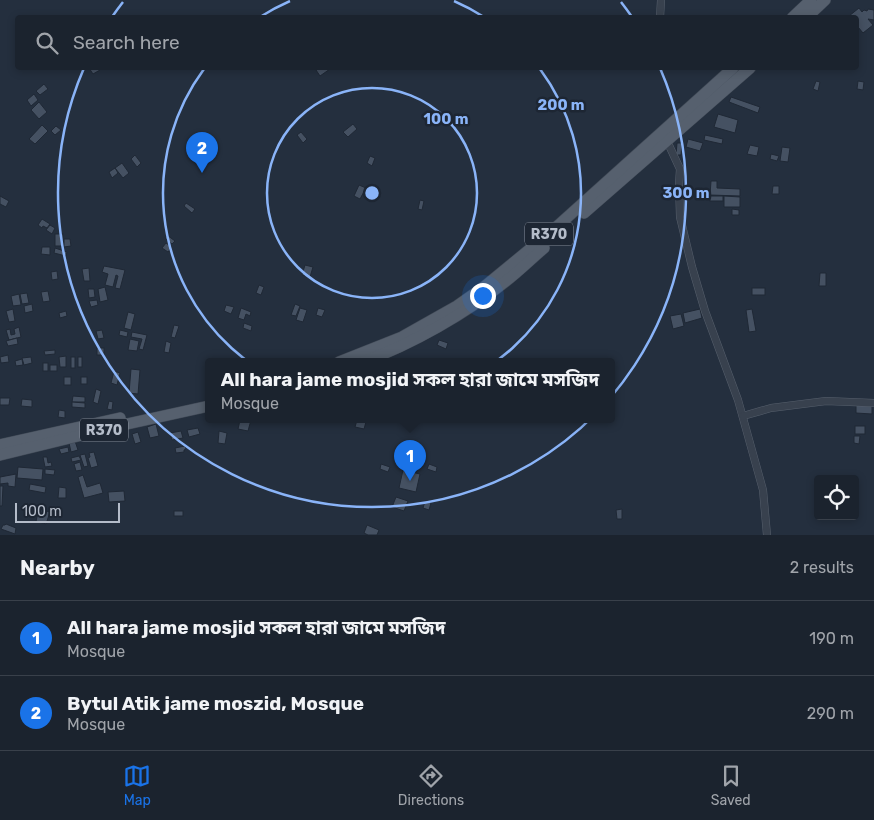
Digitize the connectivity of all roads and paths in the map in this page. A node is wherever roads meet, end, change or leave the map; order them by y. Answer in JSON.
{"nodes":[{"id":1,"x":661,"y":0,"type":"edge"},
{"id":2,"x":811,"y":0,"type":"edge"},
{"id":3,"x":826,"y":0,"type":"edge"},
{"id":4,"x":660,"y":15,"type":"edge"},
{"id":5,"x":795,"y":15,"type":"edge"},
{"id":6,"x":809,"y":15,"type":"edge"},
{"id":7,"x":731,"y":70,"type":"edge"},
{"id":8,"x":748,"y":70,"type":"edge"},
{"id":9,"x":667,"y":141,"type":"junction"},
{"id":10,"x":349,"y":358,"type":"edge"},
{"id":11,"x":374,"y":358,"type":"edge"},
{"id":12,"x":205,"y":399,"type":"edge"},
{"id":13,"x":874,"y":403,"type":"edge"},
{"id":14,"x":205,"y":407,"type":"edge"},
{"id":15,"x":742,"y":416,"type":"junction"},
{"id":16,"x":0,"y":445,"type":"edge"},
{"id":17,"x":0,"y":455,"type":"edge"},
{"id":18,"x":767,"y":535,"type":"edge"}],
"edges":[{"from":1,"to":4,"type":"street"},
{"from":2,"to":5,"type":"main road"},
{"from":3,"to":6,"type":"main road"},
{"from":7,"to":10,"type":"main road","number":"R370"},
{"from":8,"to":9,"type":"main road","number":"R370"},
{"from":9,"to":11,"type":"main road","number":"R370"},
{"from":9,"to":15,"type":"street"},
{"from":12,"to":16,"type":"main road","number":"R370"},
{"from":13,"to":15,"type":"street"},
{"from":14,"to":17,"type":"main road","number":"R370"},
{"from":15,"to":18,"type":"street"}]}
